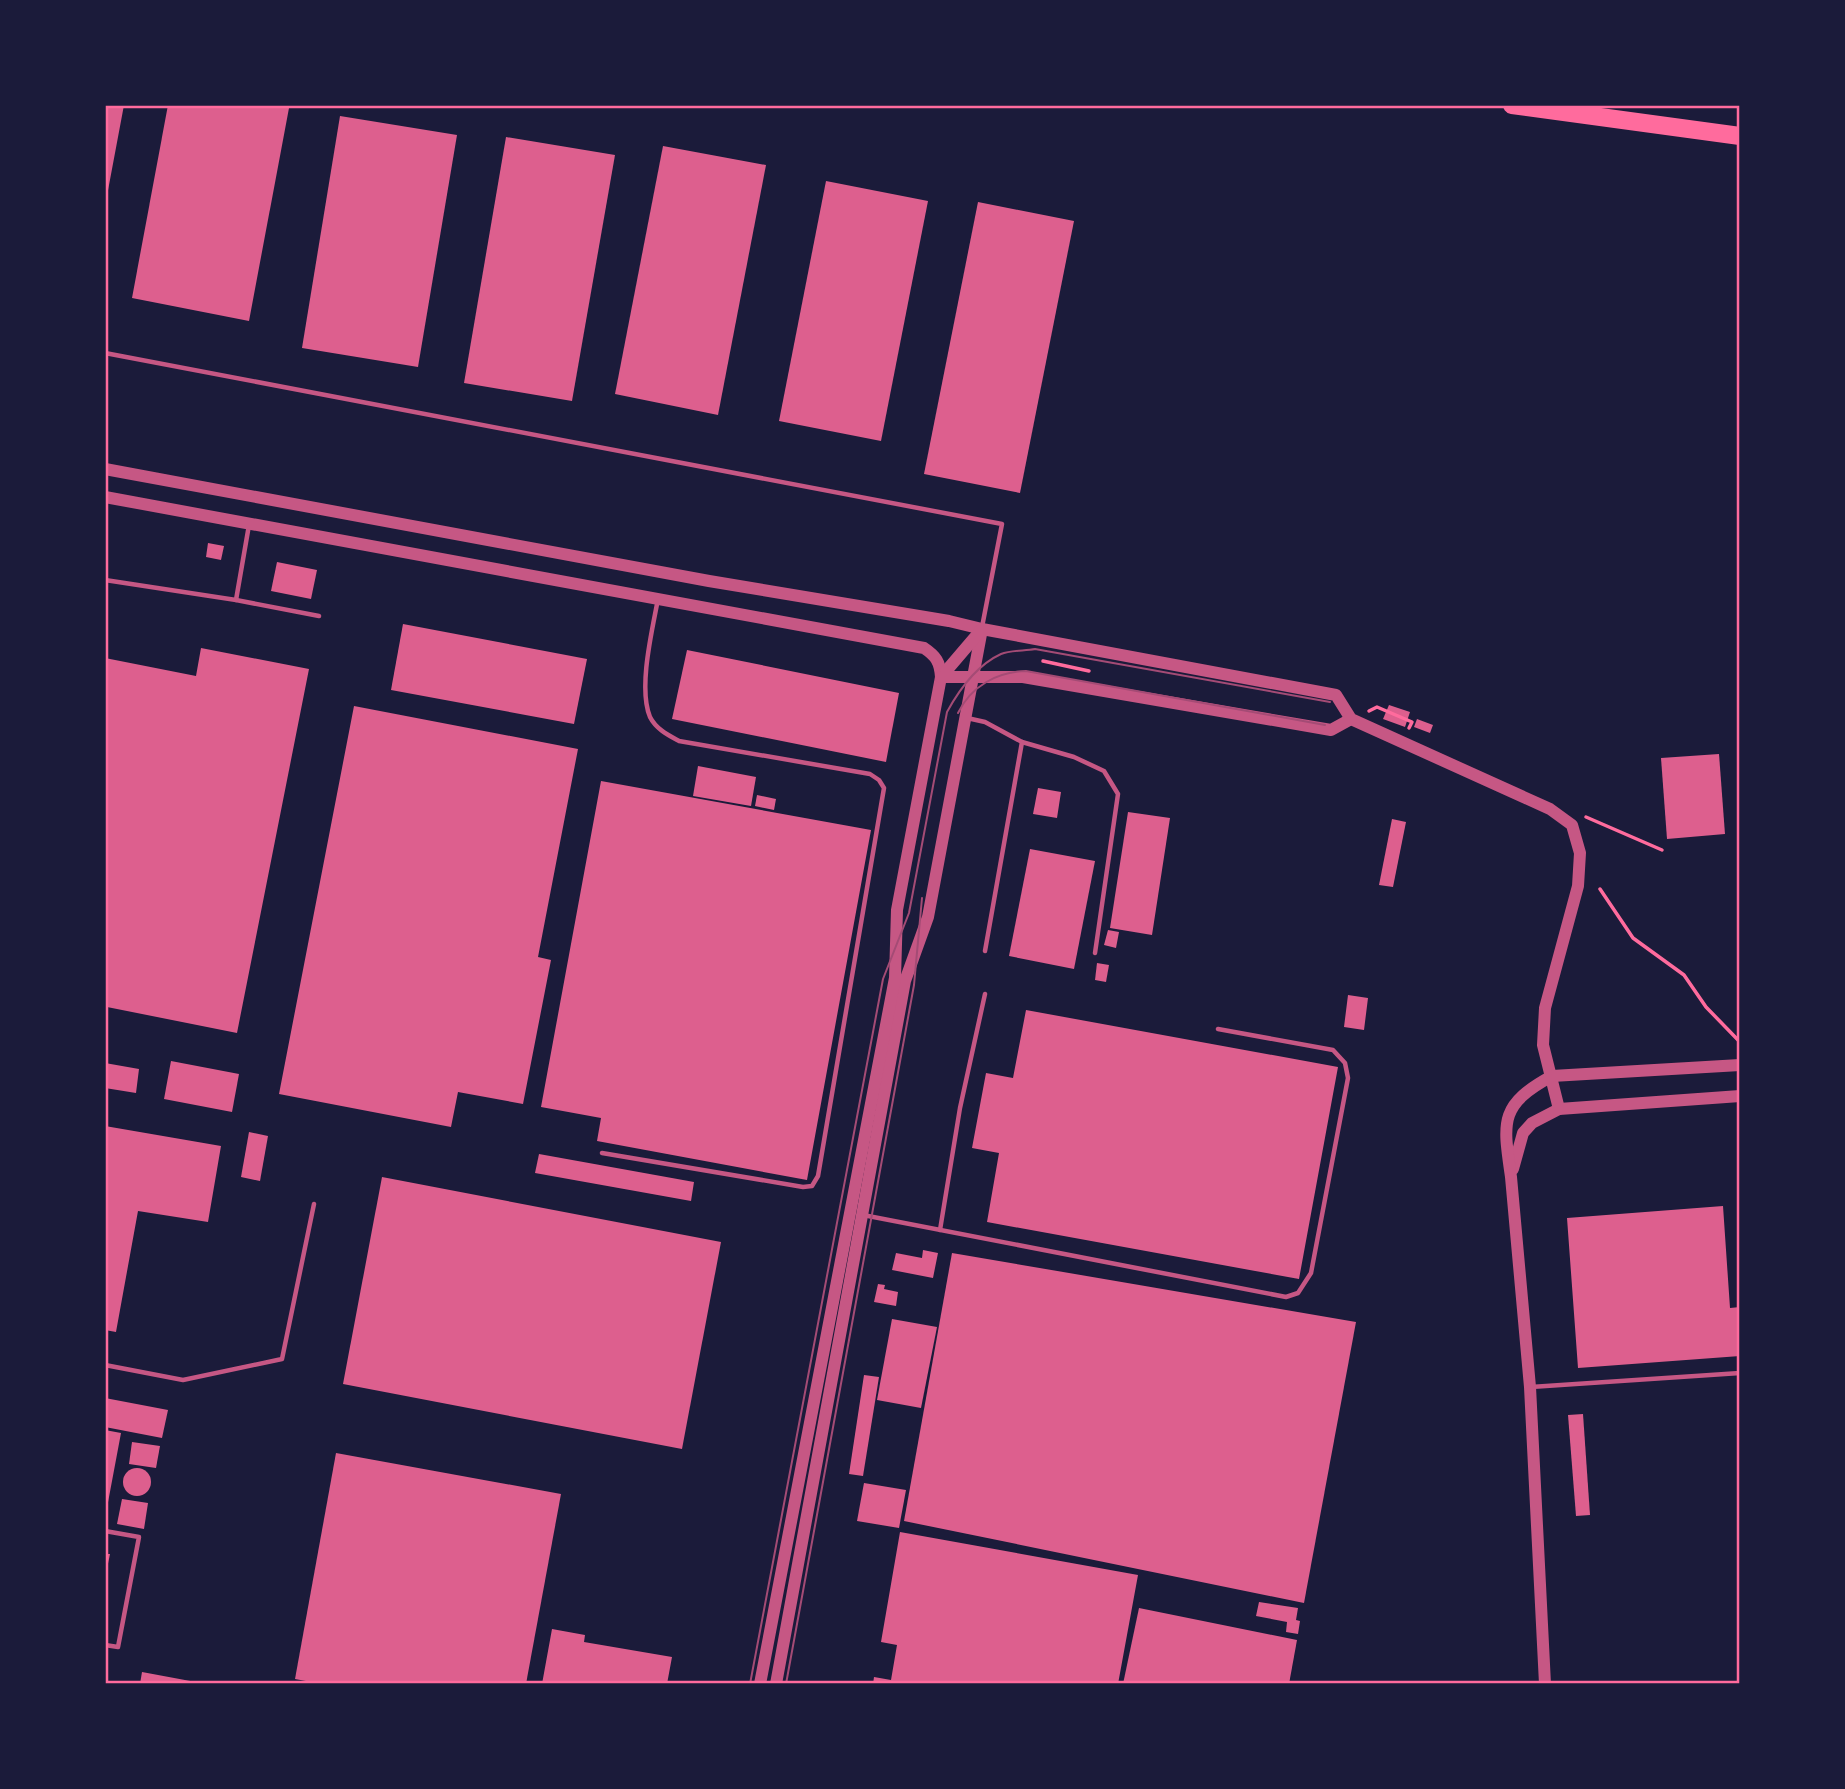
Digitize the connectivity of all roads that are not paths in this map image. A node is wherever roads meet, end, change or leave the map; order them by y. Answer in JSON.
{"nodes":[{"id":1,"x":1512,"y":105,"type":"edge"},
{"id":2,"x":1740,"y":136,"type":"edge"},
{"id":3,"x":105,"y":352,"type":"edge"},
{"id":4,"x":105,"y":469,"type":"edge"},
{"id":5,"x":105,"y":497,"type":"edge"},
{"id":6,"x":250,"y":523,"type":"junction"},
{"id":7,"x":105,"y":580,"type":"edge"},
{"id":8,"x":658,"y":598,"type":"junction"},
{"id":9,"x":236,"y":600,"type":"junction"},
{"id":10,"x":319,"y":616,"type":"dead end"},
{"id":11,"x":982,"y":629,"type":"junction"},
{"id":12,"x":941,"y":677,"type":"junction"},
{"id":13,"x":972,"y":678,"type":"junction"},
{"id":14,"x":965,"y":718,"type":"junction"},
{"id":15,"x":1351,"y":719,"type":"junction"},
{"id":16,"x":1023,"y":742,"type":"junction"},
{"id":17,"x":985,"y":951,"type":"dead end"},
{"id":18,"x":1095,"y":953,"type":"dead end"},
{"id":19,"x":985,"y":994,"type":"dead end"},
{"id":20,"x":1218,"y":1029,"type":"dead end"},
{"id":21,"x":1740,"y":1065,"type":"edge"},
{"id":22,"x":1552,"y":1076,"type":"junction"},
{"id":23,"x":1740,"y":1096,"type":"edge"},
{"id":24,"x":1559,"y":1109,"type":"junction"},
{"id":25,"x":602,"y":1153,"type":"dead end"},
{"id":26,"x":1511,"y":1177,"type":"junction"},
{"id":27,"x":314,"y":1203,"type":"dead end"},
{"id":28,"x":862,"y":1215,"type":"junction"},
{"id":29,"x":940,"y":1230,"type":"junction"},
{"id":30,"x":105,"y":1365,"type":"edge"},
{"id":31,"x":1740,"y":1373,"type":"edge"},
{"id":32,"x":1530,"y":1387,"type":"junction"},
{"id":33,"x":105,"y":1531,"type":"edge"},
{"id":34,"x":105,"y":1644,"type":"edge"},
{"id":35,"x":760,"y":1684,"type":"edge"},
{"id":36,"x":776,"y":1684,"type":"edge"},
{"id":37,"x":1545,"y":1684,"type":"edge"}],
"edges":[{"from":1,"to":2,"type":"highway"},
{"from":3,"to":11,"type":"lane"},
{"from":4,"to":11,"type":"street"},
{"from":5,"to":6,"type":"street"},
{"from":6,"to":8,"type":"street"},
{"from":6,"to":9,"type":"lane"},
{"from":7,"to":9,"type":"lane"},
{"from":8,"to":12,"type":"street"},
{"from":8,"to":25,"type":"lane"},
{"from":9,"to":10,"type":"lane"},
{"from":11,"to":12,"type":"street"},
{"from":11,"to":13,"type":"street"},
{"from":11,"to":15,"type":"street"},
{"from":12,"to":13,"type":"street"},
{"from":12,"to":35,"type":"street"},
{"from":13,"to":14,"type":"street"},
{"from":13,"to":15,"type":"street"},
{"from":14,"to":16,"type":"lane"},
{"from":14,"to":28,"type":"street"},
{"from":15,"to":22,"type":"street"},
{"from":16,"to":17,"type":"lane"},
{"from":16,"to":18,"type":"lane"},
{"from":19,"to":29,"type":"lane"},
{"from":20,"to":29,"type":"lane"},
{"from":21,"to":22,"type":"street"},
{"from":22,"to":24,"type":"street"},
{"from":22,"to":26,"type":"street"},
{"from":23,"to":24,"type":"street"},
{"from":24,"to":26,"type":"street"},
{"from":26,"to":32,"type":"street"},
{"from":27,"to":30,"type":"lane"},
{"from":28,"to":29,"type":"lane"},
{"from":28,"to":36,"type":"street"},
{"from":31,"to":32,"type":"lane"},
{"from":32,"to":37,"type":"street"},
{"from":33,"to":34,"type":"lane"}]}
